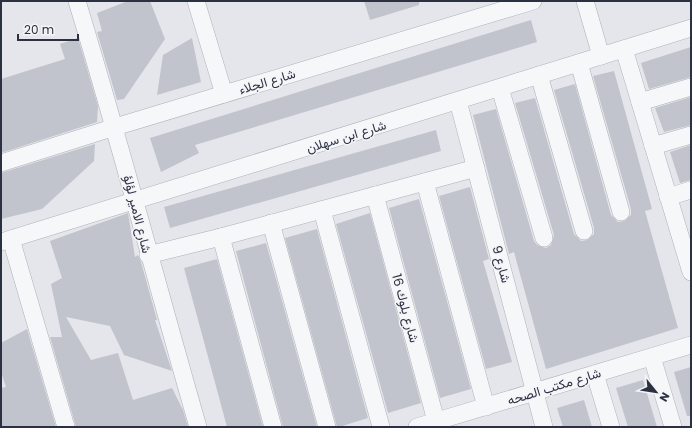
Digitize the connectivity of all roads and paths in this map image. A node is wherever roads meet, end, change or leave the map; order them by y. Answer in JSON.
{"nodes":[{"id":1,"x":78,"y":1,"type":"edge"},
{"id":2,"x":196,"y":1,"type":"edge"},
{"id":3,"x":533,"y":1,"type":"edge"},
{"id":4,"x":585,"y":1,"type":"edge"},
{"id":5,"x":691,"y":28,"type":"edge"},
{"id":6,"x":624,"y":49,"type":"junction"},
{"id":7,"x":601,"y":56,"type":"junction"},
{"id":8,"x":579,"y":63,"type":"junction"},
{"id":9,"x":539,"y":75,"type":"junction"},
{"id":10,"x":691,"y":87,"type":"edge"},
{"id":11,"x":500,"y":88,"type":"junction"},
{"id":12,"x":224,"y":94,"type":"junction"},
{"id":13,"x":458,"y":101,"type":"junction"},
{"id":14,"x":640,"y":102,"type":"junction"},
{"id":15,"x":115,"y":127,"type":"junction"},
{"id":16,"x":691,"y":135,"type":"edge"},
{"id":17,"x":653,"y":146,"type":"junction"},
{"id":18,"x":1,"y":164,"type":"edge"},
{"id":19,"x":476,"y":168,"type":"junction"},
{"id":20,"x":425,"y":182,"type":"junction"},
{"id":21,"x":691,"y":190,"type":"edge"},
{"id":22,"x":375,"y":195,"type":"junction"},
{"id":23,"x":668,"y":197,"type":"junction"},
{"id":24,"x":134,"y":202,"type":"junction"},
{"id":25,"x":322,"y":210,"type":"junction"},
{"id":26,"x":621,"y":212,"type":"dead end"},
{"id":27,"x":272,"y":223,"type":"junction"},
{"id":28,"x":584,"y":231,"type":"dead end"},
{"id":29,"x":221,"y":237,"type":"junction"},
{"id":30,"x":544,"y":238,"type":"dead end"},
{"id":31,"x":686,"y":239,"type":"edge"},
{"id":32,"x":6,"y":240,"type":"edge"},
{"id":33,"x":148,"y":255,"type":"junction"},
{"id":34,"x":691,"y":272,"type":"edge"},
{"id":35,"x":691,"y":345,"type":"edge"},
{"id":36,"x":652,"y":357,"type":"junction"},
{"id":37,"x":595,"y":374,"type":"junction"},
{"id":38,"x":536,"y":392,"type":"junction"},
{"id":39,"x":486,"y":407,"type":"junction"},
{"id":40,"x":436,"y":421,"type":"junction"},
{"id":41,"x":66,"y":427,"type":"edge"},
{"id":42,"x":198,"y":427,"type":"edge"},
{"id":43,"x":273,"y":427,"type":"edge"},
{"id":44,"x":327,"y":427,"type":"edge"},
{"id":45,"x":381,"y":427,"type":"edge"},
{"id":46,"x":417,"y":427,"type":"edge"},
{"id":47,"x":544,"y":427,"type":"edge"},
{"id":48,"x":611,"y":427,"type":"edge"},
{"id":49,"x":673,"y":427,"type":"edge"}],
"edges":[{"from":1,"to":15,"type":"street","name":"شارع الامير لؤلؤ"},
{"from":2,"to":12,"type":"street"},
{"from":3,"to":12,"type":"street","name":"شارع الجلاء"},
{"from":4,"to":7,"type":"street"},
{"from":5,"to":6,"type":"street","name":"شارع ابن سهلان"},
{"from":6,"to":7,"type":"street","name":"شارع ابن سهلان"},
{"from":6,"to":14,"type":"street"},
{"from":7,"to":8,"type":"street","name":"شارع ابن سهلان"},
{"from":8,"to":9,"type":"street","name":"شارع ابن سهلان"},
{"from":8,"to":26,"type":"street"},
{"from":9,"to":11,"type":"street","name":"شارع ابن سهلان"},
{"from":9,"to":28,"type":"street"},
{"from":10,"to":14,"type":"street"},
{"from":11,"to":13,"type":"street","name":"شارع ابن سهلان"},
{"from":11,"to":30,"type":"street"},
{"from":12,"to":15,"type":"street","name":"شارع الجلاء"},
{"from":13,"to":19,"type":"street","name":"شارع 9"},
{"from":13,"to":24,"type":"street","name":"شارع ابن سهلان"},
{"from":14,"to":17,"type":"street"},
{"from":15,"to":18,"type":"street","name":"شارع الجلاء"},
{"from":15,"to":24,"type":"street","name":"شارع الامير لؤلؤ"},
{"from":16,"to":17,"type":"street"},
{"from":17,"to":23,"type":"street"},
{"from":19,"to":20,"type":"street"},
{"from":19,"to":38,"type":"street","name":"شارع 9"},
{"from":20,"to":22,"type":"street"},
{"from":20,"to":39,"type":"street"},
{"from":21,"to":23,"type":"street"},
{"from":22,"to":25,"type":"street"},
{"from":22,"to":40,"type":"street","name":"شارع بلوك 16"},
{"from":23,"to":31,"type":"street"},
{"from":24,"to":32,"type":"street","name":"شارع ابن سهلان"},
{"from":24,"to":33,"type":"street","name":"شارع الامير لؤلؤ"},
{"from":25,"to":27,"type":"street"},
{"from":25,"to":45,"type":"street"},
{"from":27,"to":29,"type":"street"},
{"from":27,"to":44,"type":"street"},
{"from":29,"to":33,"type":"street"},
{"from":29,"to":43,"type":"street"},
{"from":31,"to":34,"type":"street"},
{"from":32,"to":41,"type":"street"},
{"from":33,"to":42,"type":"street","name":"شارع الامير لؤلؤ"},
{"from":35,"to":36,"type":"street","name":"شارع مكتب الصحه"},
{"from":36,"to":37,"type":"street","name":"شارع مكتب الصحه"},
{"from":36,"to":49,"type":"street"},
{"from":37,"to":38,"type":"street","name":"شارع مكتب الصحه"},
{"from":37,"to":48,"type":"street"},
{"from":38,"to":39,"type":"street","name":"شارع مكتب الصحه"},
{"from":38,"to":47,"type":"street","name":"شارع 9"},
{"from":39,"to":40,"type":"street","name":"شارع مكتب الصحه"},
{"from":40,"to":46,"type":"street","name":"شارع مكتب الصحه"}]}
